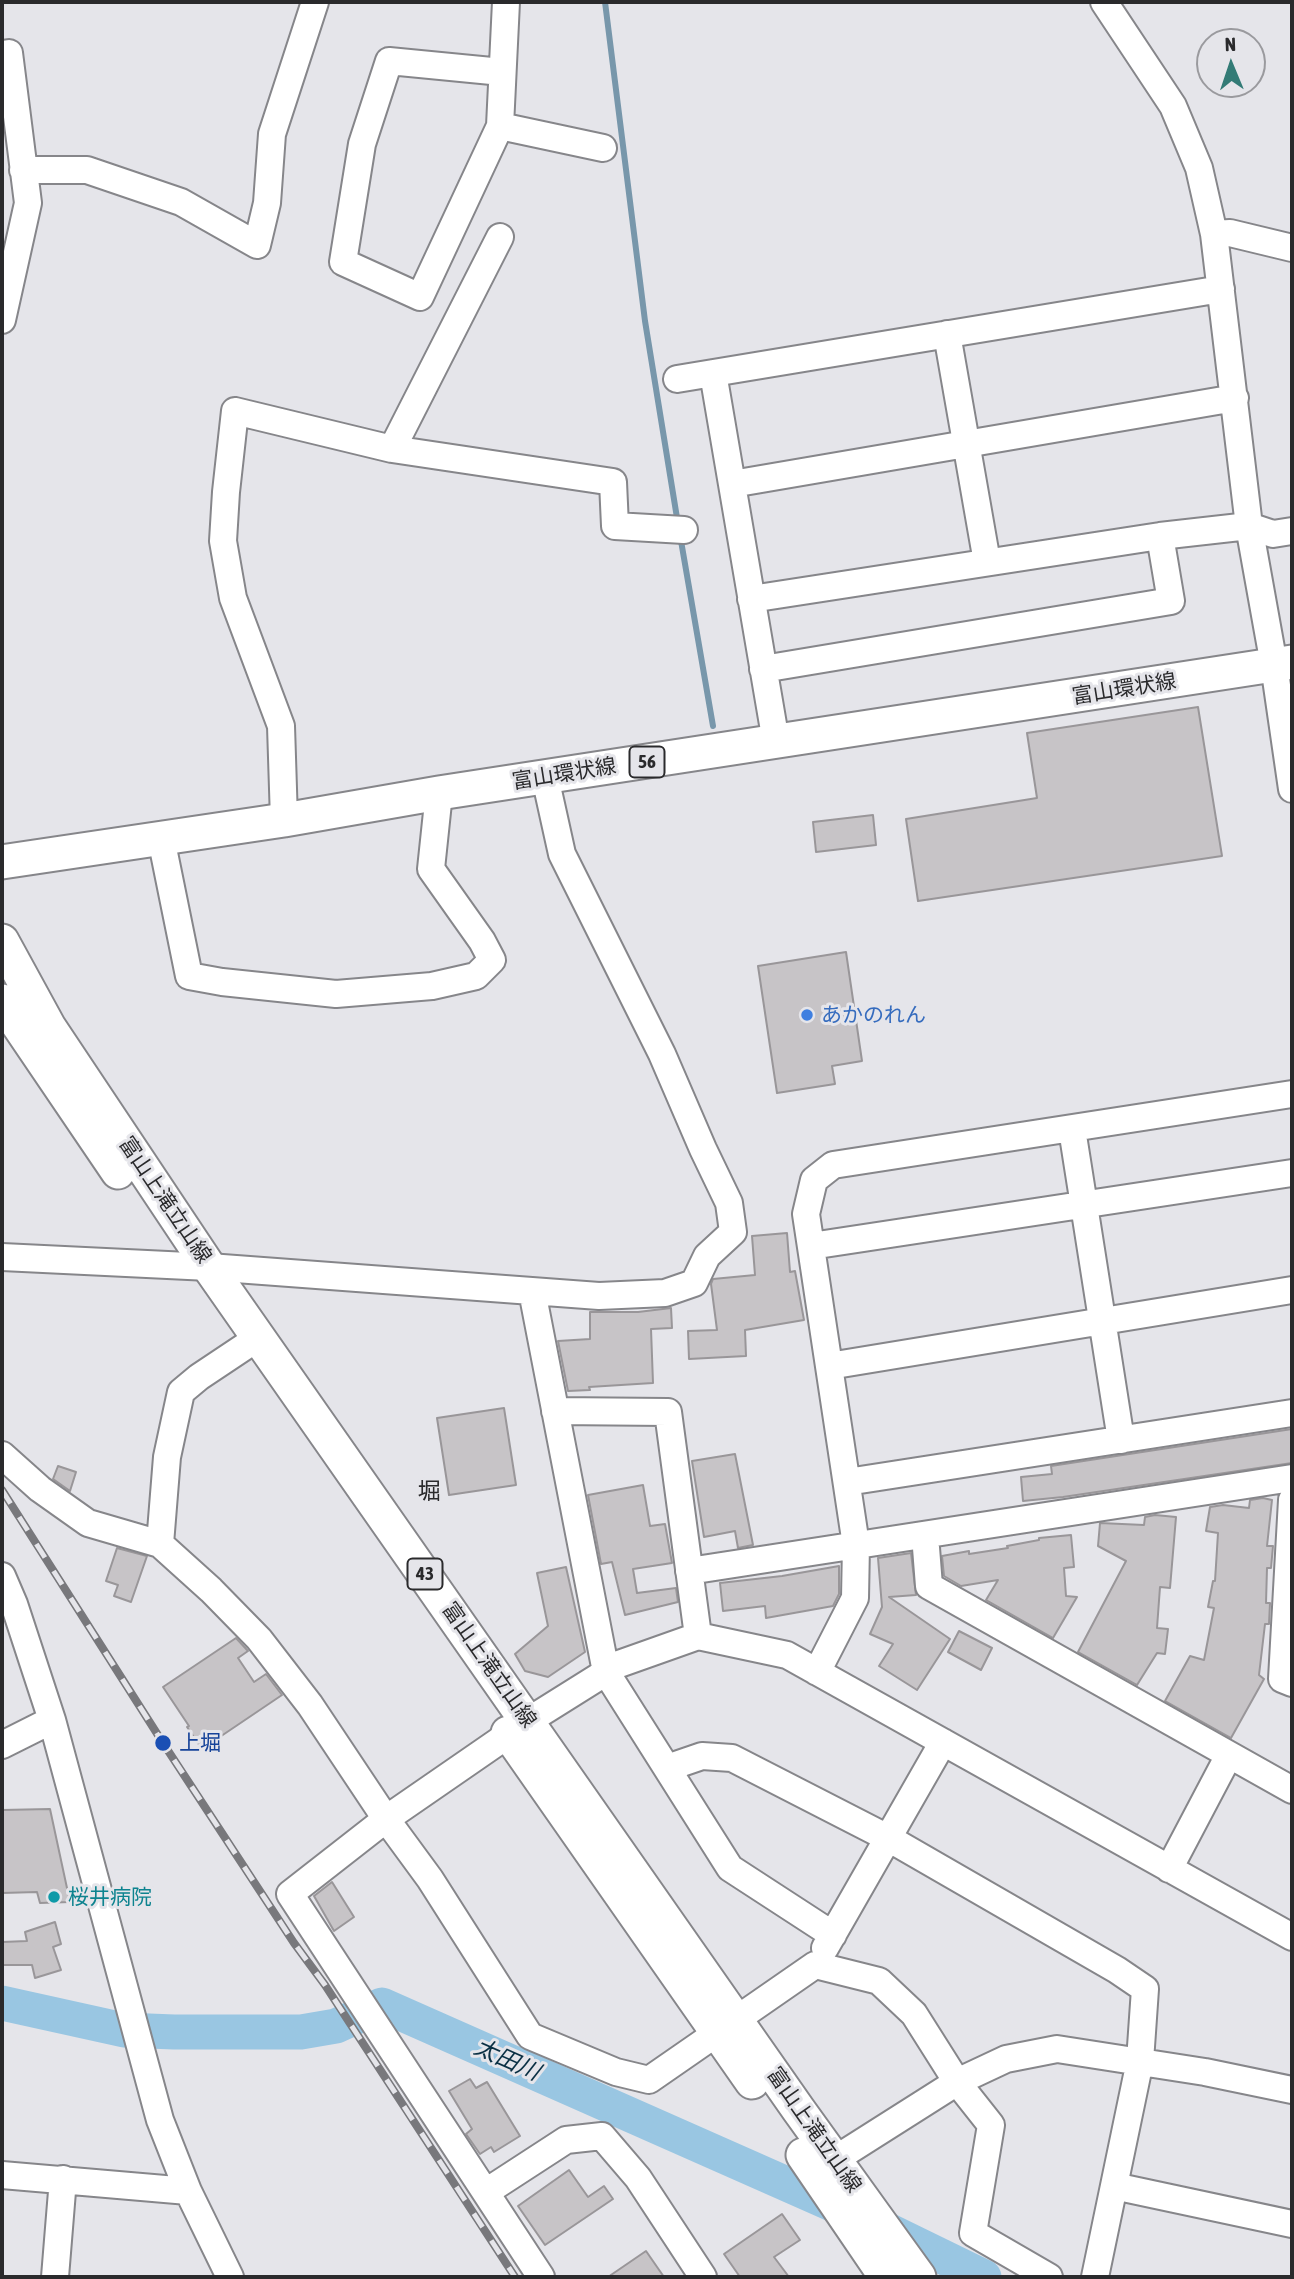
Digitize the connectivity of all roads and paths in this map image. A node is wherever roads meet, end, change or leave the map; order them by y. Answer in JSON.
{"nodes":[{"id":1,"x":315,"y":2,"type":"edge"},
{"id":2,"x":506,"y":2,"type":"edge"},
{"id":3,"x":1104,"y":2,"type":"edge"},
{"id":4,"x":2,"y":54,"type":"edge"},
{"id":5,"x":502,"y":72,"type":"junction"},
{"id":6,"x":500,"y":126,"type":"junction"},
{"id":7,"x":603,"y":148,"type":"dead end"},
{"id":8,"x":23,"y":170,"type":"junction"},
{"id":9,"x":1214,"y":234,"type":"junction"},
{"id":10,"x":500,"y":236,"type":"dead end"},
{"id":11,"x":1292,"y":248,"type":"edge"},
{"id":12,"x":1221,"y":289,"type":"junction"},
{"id":13,"x":2,"y":320,"type":"edge"},
{"id":14,"x":947,"y":334,"type":"junction"},
{"id":15,"x":713,"y":373,"type":"junction"},
{"id":16,"x":677,"y":379,"type":"dead end"},
{"id":17,"x":1234,"y":398,"type":"junction"},
{"id":18,"x":966,"y":444,"type":"junction"},
{"id":19,"x":393,"y":449,"type":"junction"},
{"id":20,"x":732,"y":484,"type":"junction"},
{"id":21,"x":1249,"y":526,"type":"junction"},
{"id":22,"x":684,"y":530,"type":"dead end"},
{"id":23,"x":1292,"y":531,"type":"edge"},
{"id":24,"x":1160,"y":536,"type":"junction"},
{"id":25,"x":987,"y":562,"type":"junction"},
{"id":26,"x":751,"y":598,"type":"junction"},
{"id":27,"x":1283,"y":664,"type":"edge"},
{"id":28,"x":763,"y":669,"type":"junction"},
{"id":29,"x":776,"y":742,"type":"junction"},
{"id":30,"x":545,"y":777,"type":"junction"},
{"id":31,"x":1292,"y":789,"type":"edge"},
{"id":32,"x":439,"y":793,"type":"junction"},
{"id":33,"x":284,"y":820,"type":"junction"},
{"id":34,"x":160,"y":838,"type":"junction"},
{"id":35,"x":2,"y":862,"type":"edge"},
{"id":36,"x":2,"y":941,"type":"edge"},
{"id":37,"x":2,"y":1001,"type":"edge"},
{"id":38,"x":1292,"y":1094,"type":"edge"},
{"id":39,"x":1072,"y":1129,"type":"junction"},
{"id":40,"x":1292,"y":1173,"type":"edge"},
{"id":41,"x":1085,"y":1205,"type":"junction"},
{"id":42,"x":811,"y":1246,"type":"junction"},
{"id":43,"x":2,"y":1256,"type":"edge"},
{"id":44,"x":196,"y":1267,"type":"junction"},
{"id":45,"x":1292,"y":1290,"type":"edge"},
{"id":46,"x":532,"y":1291,"type":"junction"},
{"id":47,"x":1103,"y":1323,"type":"junction"},
{"id":48,"x":249,"y":1343,"type":"junction"},
{"id":49,"x":829,"y":1366,"type":"junction"},
{"id":50,"x":555,"y":1411,"type":"junction"},
{"id":51,"x":1292,"y":1413,"type":"edge"},
{"id":52,"x":1121,"y":1440,"type":"junction"},
{"id":53,"x":2,"y":1455,"type":"edge"},
{"id":54,"x":1292,"y":1478,"type":"edge"},
{"id":55,"x":847,"y":1482,"type":"junction"},
{"id":56,"x":1292,"y":1500,"type":"edge"},
{"id":57,"x":925,"y":1535,"type":"junction"},
{"id":58,"x":160,"y":1544,"type":"junction"},
{"id":59,"x":856,"y":1545,"type":"junction"},
{"id":60,"x":689,"y":1572,"type":"junction"},
{"id":61,"x":2,"y":1576,"type":"edge"},
{"id":62,"x":1290,"y":1582,"type":"edge"},
{"id":63,"x":698,"y":1636,"type":"junction"},
{"id":64,"x":606,"y":1672,"type":"junction"},
{"id":65,"x":817,"y":1672,"type":"junction"},
{"id":66,"x":1292,"y":1682,"type":"edge"},
{"id":67,"x":52,"y":1720,"type":"junction"},
{"id":68,"x":518,"y":1728,"type":"junction"},
{"id":69,"x":943,"y":1742,"type":"junction"},
{"id":70,"x":2,"y":1745,"type":"edge"},
{"id":71,"x":1229,"y":1755,"type":"junction"},
{"id":72,"x":667,"y":1768,"type":"junction"},
{"id":73,"x":1292,"y":1790,"type":"edge"},
{"id":74,"x":386,"y":1819,"type":"junction"},
{"id":75,"x":888,"y":1838,"type":"junction"},
{"id":76,"x":1169,"y":1869,"type":"junction"},
{"id":77,"x":833,"y":1935,"type":"junction"},
{"id":78,"x":1292,"y":1937,"type":"edge"},
{"id":79,"x":815,"y":1965,"type":"junction"},
{"id":80,"x":727,"y":2026,"type":"junction"},
{"id":81,"x":1140,"y":2061,"type":"junction"},
{"id":82,"x":957,"y":2082,"type":"junction"},
{"id":83,"x":1292,"y":2090,"type":"edge"},
{"id":84,"x":826,"y":2168,"type":"junction"},
{"id":85,"x":2,"y":2175,"type":"edge"},
{"id":86,"x":63,"y":2179,"type":"junction"},
{"id":87,"x":1114,"y":2186,"type":"junction"},
{"id":88,"x":188,"y":2191,"type":"junction"},
{"id":89,"x":486,"y":2192,"type":"junction"},
{"id":90,"x":1292,"y":2224,"type":"edge"},
{"id":91,"x":903,"y":2271,"type":"edge"},
{"id":92,"x":55,"y":2277,"type":"edge"},
{"id":93,"x":230,"y":2277,"type":"edge"},
{"id":94,"x":541,"y":2277,"type":"edge"},
{"id":95,"x":704,"y":2277,"type":"edge"},
{"id":96,"x":1049,"y":2277,"type":"edge"},
{"id":97,"x":1095,"y":2277,"type":"edge"}],
"edges":[{"from":1,"to":8,"type":"street"},
{"from":2,"to":5,"type":"street"},
{"from":3,"to":9,"type":"street"},
{"from":4,"to":8,"type":"street"},
{"from":5,"to":6,"type":"street"},
{"from":5,"to":6,"type":"street"},
{"from":6,"to":7,"type":"street"},
{"from":8,"to":13,"type":"street"},
{"from":9,"to":11,"type":"street"},
{"from":9,"to":12,"type":"street"},
{"from":10,"to":19,"type":"street"},
{"from":12,"to":14,"type":"street"},
{"from":12,"to":17,"type":"street"},
{"from":14,"to":15,"type":"street"},
{"from":14,"to":18,"type":"street"},
{"from":15,"to":16,"type":"street"},
{"from":15,"to":20,"type":"street"},
{"from":17,"to":18,"type":"street"},
{"from":17,"to":21,"type":"street"},
{"from":18,"to":20,"type":"street"},
{"from":18,"to":25,"type":"street"},
{"from":19,"to":22,"type":"street"},
{"from":19,"to":33,"type":"street"},
{"from":20,"to":26,"type":"street"},
{"from":21,"to":23,"type":"street"},
{"from":21,"to":24,"type":"street"},
{"from":21,"to":27,"type":"street"},
{"from":24,"to":25,"type":"street"},
{"from":24,"to":28,"type":"street"},
{"from":25,"to":26,"type":"street"},
{"from":26,"to":28,"type":"street"},
{"from":27,"to":29,"type":"main road","name":"富山環状線","number":"56"},
{"from":27,"to":31,"type":"street"},
{"from":28,"to":29,"type":"street"},
{"from":29,"to":30,"type":"main road","name":"富山環状線","number":"56"},
{"from":30,"to":32,"type":"main road","name":"富山環状線","number":"56"},
{"from":30,"to":46,"type":"street"},
{"from":32,"to":33,"type":"main road","name":"富山環状線","number":"56"},
{"from":32,"to":34,"type":"street"},
{"from":33,"to":34,"type":"main road","name":"富山環状線","number":"56"},
{"from":34,"to":35,"type":"main road","name":"富山環状線","number":"56"},
{"from":36,"to":44,"type":"main road","name":"富山上滝立山線","number":"43"},
{"from":37,"to":44,"type":"main road","name":"富山上滝立山線","number":"43"},
{"from":38,"to":39,"type":"street"},
{"from":39,"to":41,"type":"street"},
{"from":39,"to":42,"type":"street"},
{"from":40,"to":41,"type":"street"},
{"from":41,"to":42,"type":"street"},
{"from":41,"to":47,"type":"street"},
{"from":42,"to":49,"type":"street"},
{"from":43,"to":44,"type":"street"},
{"from":44,"to":46,"type":"street"},
{"from":44,"to":48,"type":"main road","name":"富山上滝立山線","number":"43"},
{"from":45,"to":47,"type":"street"},
{"from":46,"to":50,"type":"street"},
{"from":47,"to":49,"type":"street"},
{"from":47,"to":52,"type":"street"},
{"from":48,"to":58,"type":"street"},
{"from":48,"to":68,"type":"main road","name":"富山上滝立山線","number":"43"},
{"from":49,"to":55,"type":"street"},
{"from":50,"to":60,"type":"street"},
{"from":50,"to":64,"type":"street"},
{"from":51,"to":52,"type":"street"},
{"from":52,"to":55,"type":"street"},
{"from":53,"to":58,"type":"street"},
{"from":54,"to":57,"type":"street"},
{"from":55,"to":59,"type":"street"},
{"from":56,"to":62,"type":"street"},
{"from":57,"to":59,"type":"street"},
{"from":57,"to":71,"type":"street"},
{"from":58,"to":74,"type":"street"},
{"from":59,"to":60,"type":"street"},
{"from":59,"to":65,"type":"street"},
{"from":60,"to":63,"type":"street"},
{"from":61,"to":67,"type":"street"},
{"from":62,"to":66,"type":"street"},
{"from":63,"to":64,"type":"street"},
{"from":63,"to":65,"type":"street"},
{"from":64,"to":68,"type":"street"},
{"from":64,"to":72,"type":"street"},
{"from":65,"to":69,"type":"street"},
{"from":67,"to":70,"type":"street"},
{"from":67,"to":88,"type":"street"},
{"from":68,"to":74,"type":"street"},
{"from":68,"to":80,"type":"main road","name":"富山上滝立山線","number":"43"},
{"from":69,"to":75,"type":"street"},
{"from":69,"to":76,"type":"street"},
{"from":71,"to":73,"type":"street"},
{"from":71,"to":76,"type":"street"},
{"from":72,"to":75,"type":"street"},
{"from":72,"to":77,"type":"street"},
{"from":74,"to":80,"type":"street"},
{"from":74,"to":89,"type":"street"},
{"from":75,"to":77,"type":"street"},
{"from":75,"to":81,"type":"street"},
{"from":76,"to":78,"type":"street"},
{"from":77,"to":79,"type":"street"},
{"from":79,"to":80,"type":"street"},
{"from":79,"to":82,"type":"street"},
{"from":80,"to":84,"type":"main road","name":"富山上滝立山線","number":"43"},
{"from":81,"to":82,"type":"street"},
{"from":81,"to":83,"type":"street"},
{"from":81,"to":87,"type":"street"},
{"from":82,"to":84,"type":"street"},
{"from":82,"to":96,"type":"street"},
{"from":84,"to":91,"type":"main road","name":"富山上滝立山線","number":"43"},
{"from":84,"to":91,"type":"main road","name":"富山上滝立山線","number":"43"},
{"from":85,"to":86,"type":"street"},
{"from":86,"to":88,"type":"street"},
{"from":86,"to":92,"type":"street"},
{"from":87,"to":90,"type":"street"},
{"from":87,"to":97,"type":"street"},
{"from":88,"to":93,"type":"street"},
{"from":89,"to":94,"type":"street"},
{"from":89,"to":95,"type":"street"}]}
